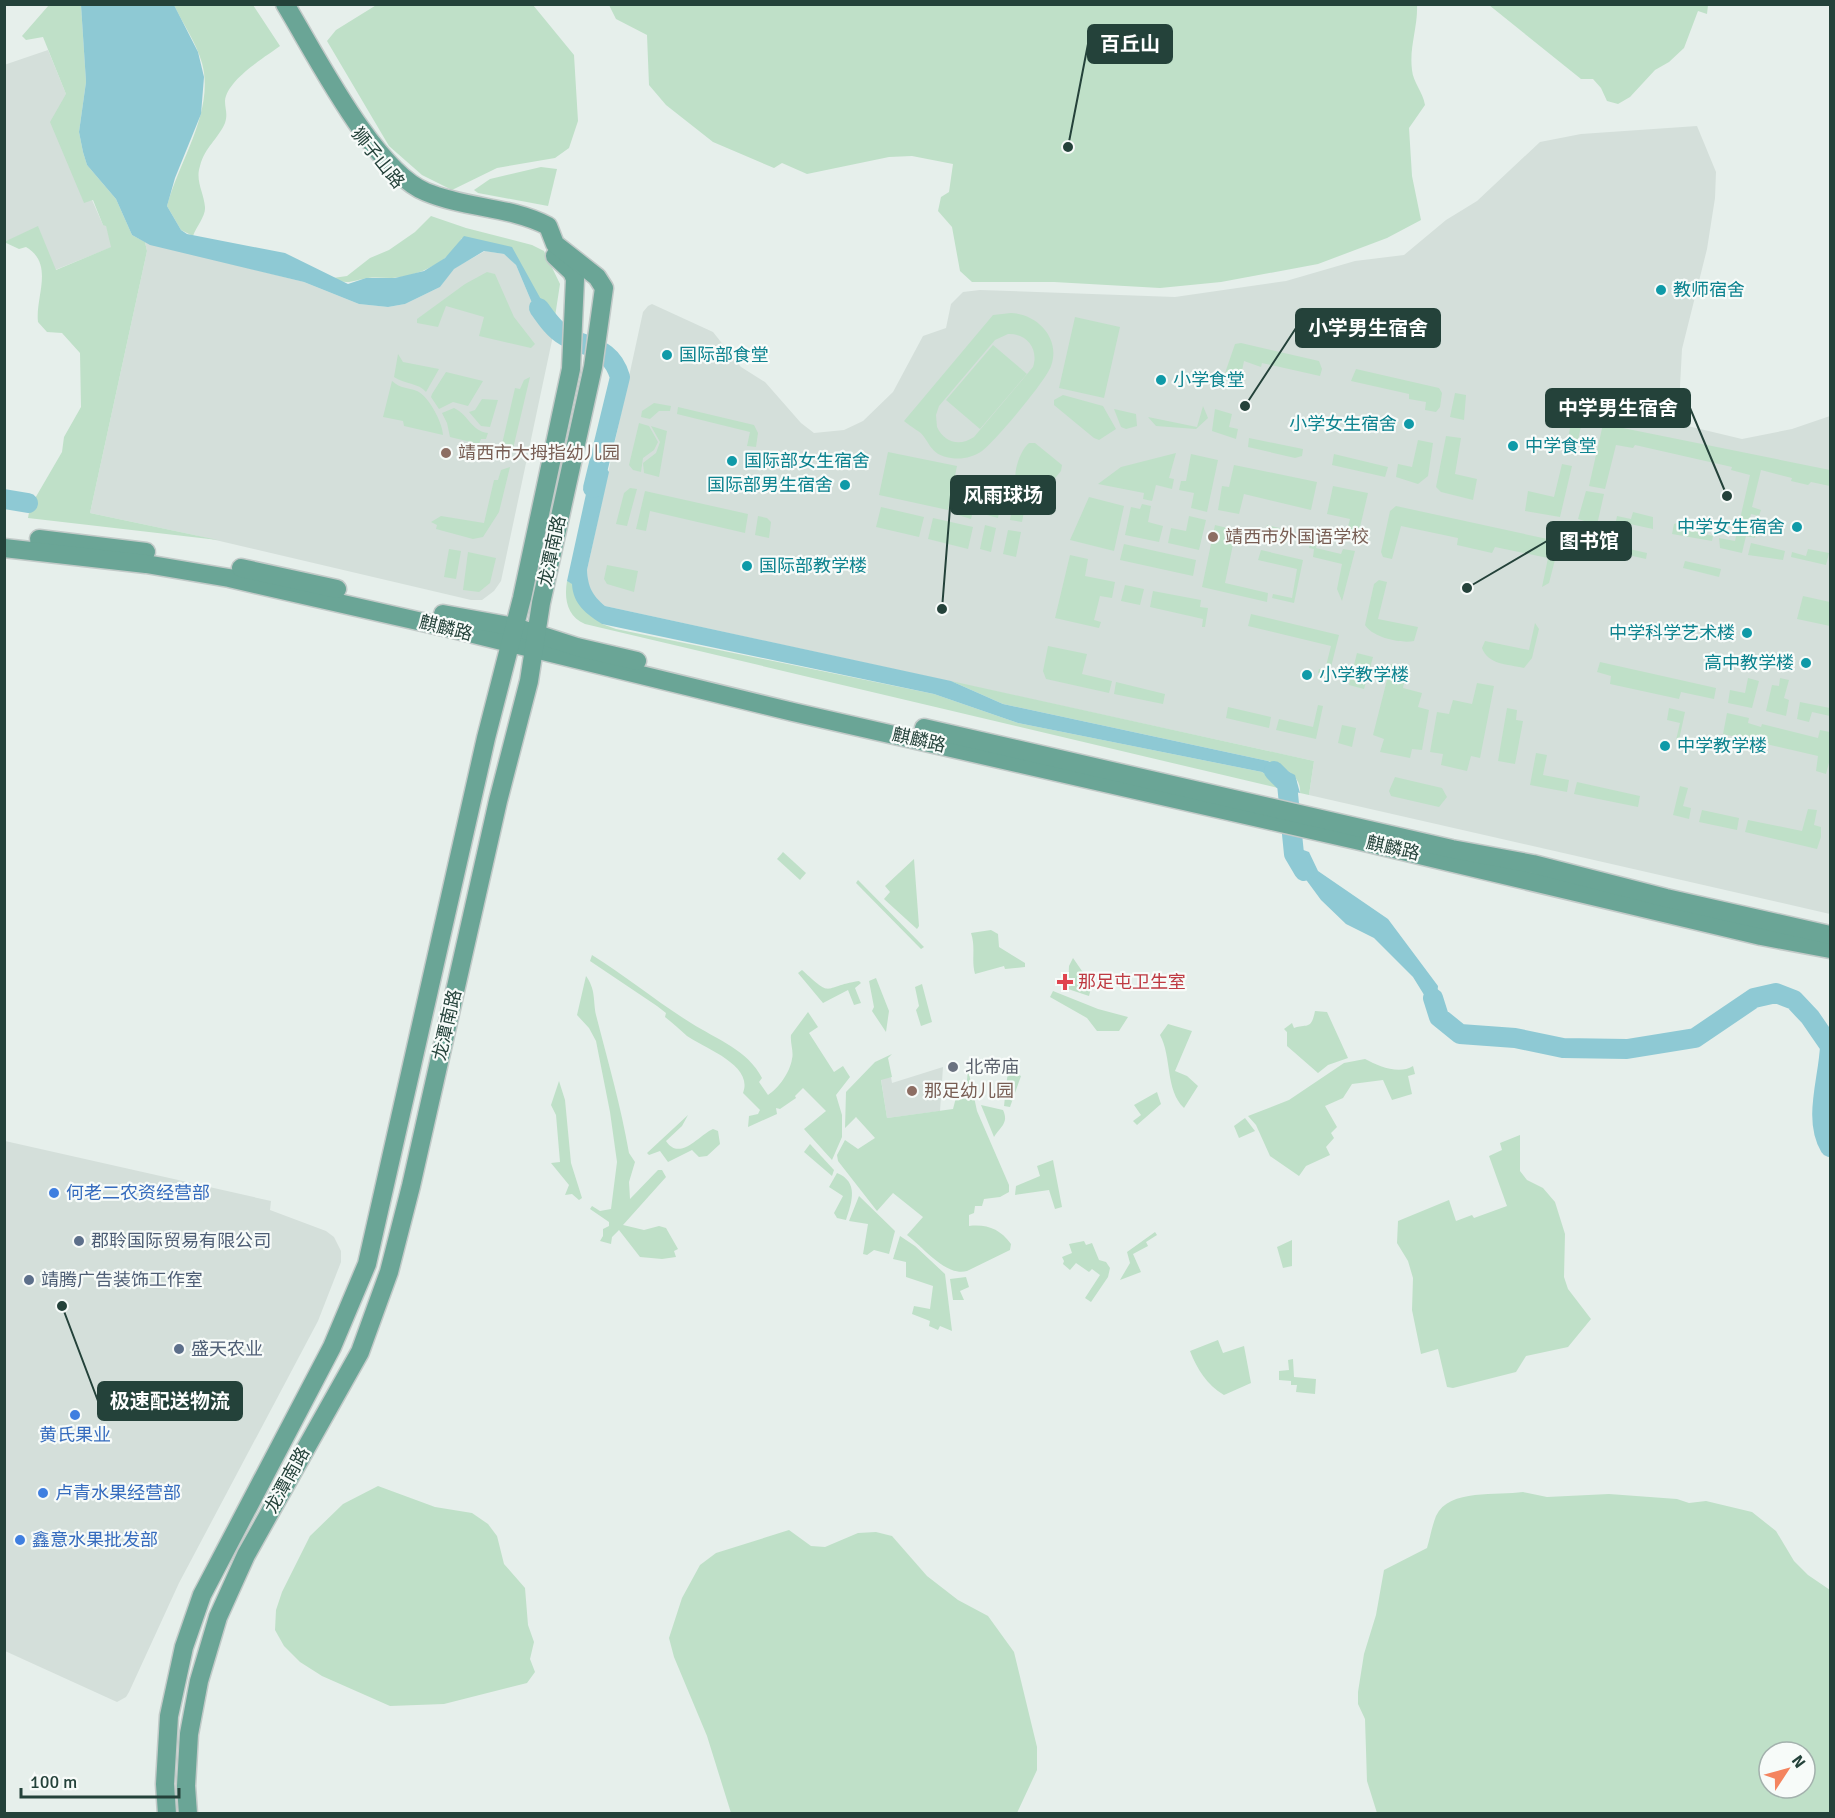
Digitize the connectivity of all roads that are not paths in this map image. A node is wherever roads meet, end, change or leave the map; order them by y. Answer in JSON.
{"nodes":[{"id":1,"x":273,"y":4,"type":"edge"},
{"id":2,"x":285,"y":4,"type":"edge"},
{"id":3,"x":544,"y":231,"type":"junction"},
{"id":4,"x":4,"y":536,"type":"edge"},
{"id":5,"x":4,"y":548,"type":"edge"},
{"id":6,"x":512,"y":636,"type":"junction"},
{"id":7,"x":536,"y":642,"type":"junction"},
{"id":8,"x":1319,"y":825,"type":"junction"},
{"id":9,"x":1830,"y":935,"type":"edge"},
{"id":10,"x":1830,"y":949,"type":"edge"},
{"id":11,"x":423,"y":1017,"type":"junction"},
{"id":12,"x":408,"y":1027,"type":"dead end"},
{"id":13,"x":446,"y":1100,"type":"dead end"},
{"id":14,"x":426,"y":1118,"type":"junction"},
{"id":15,"x":167,"y":1814,"type":"edge"},
{"id":16,"x":188,"y":1814,"type":"edge"}],
"edges":[{"from":1,"to":3,"type":"main road","name":"狮子山路"},
{"from":2,"to":3,"type":"main road","name":"狮子山路"},
{"from":3,"to":6,"type":"main road","name":"龙潭南路"},
{"from":3,"to":7,"type":"main road","name":"龙潭南路"},
{"from":4,"to":6,"type":"main road","name":"麒麟路"},
{"from":5,"to":6,"type":"main road","name":"麒麟路"},
{"from":6,"to":7,"type":"main road","name":"麒麟路"},
{"from":6,"to":11,"type":"main road","name":"龙潭南路"},
{"from":7,"to":8,"type":"main road","name":"麒麟路"},
{"from":7,"to":14,"type":"main road","name":"龙潭南路"},
{"from":8,"to":9,"type":"main road","name":"麒麟路"},
{"from":8,"to":10,"type":"main road","name":"麒麟路"},
{"from":11,"to":12,"type":"main road"},
{"from":11,"to":15,"type":"main road","name":"龙潭南路"},
{"from":13,"to":14,"type":"main road"},
{"from":14,"to":16,"type":"main road","name":"龙潭南路"}]}
